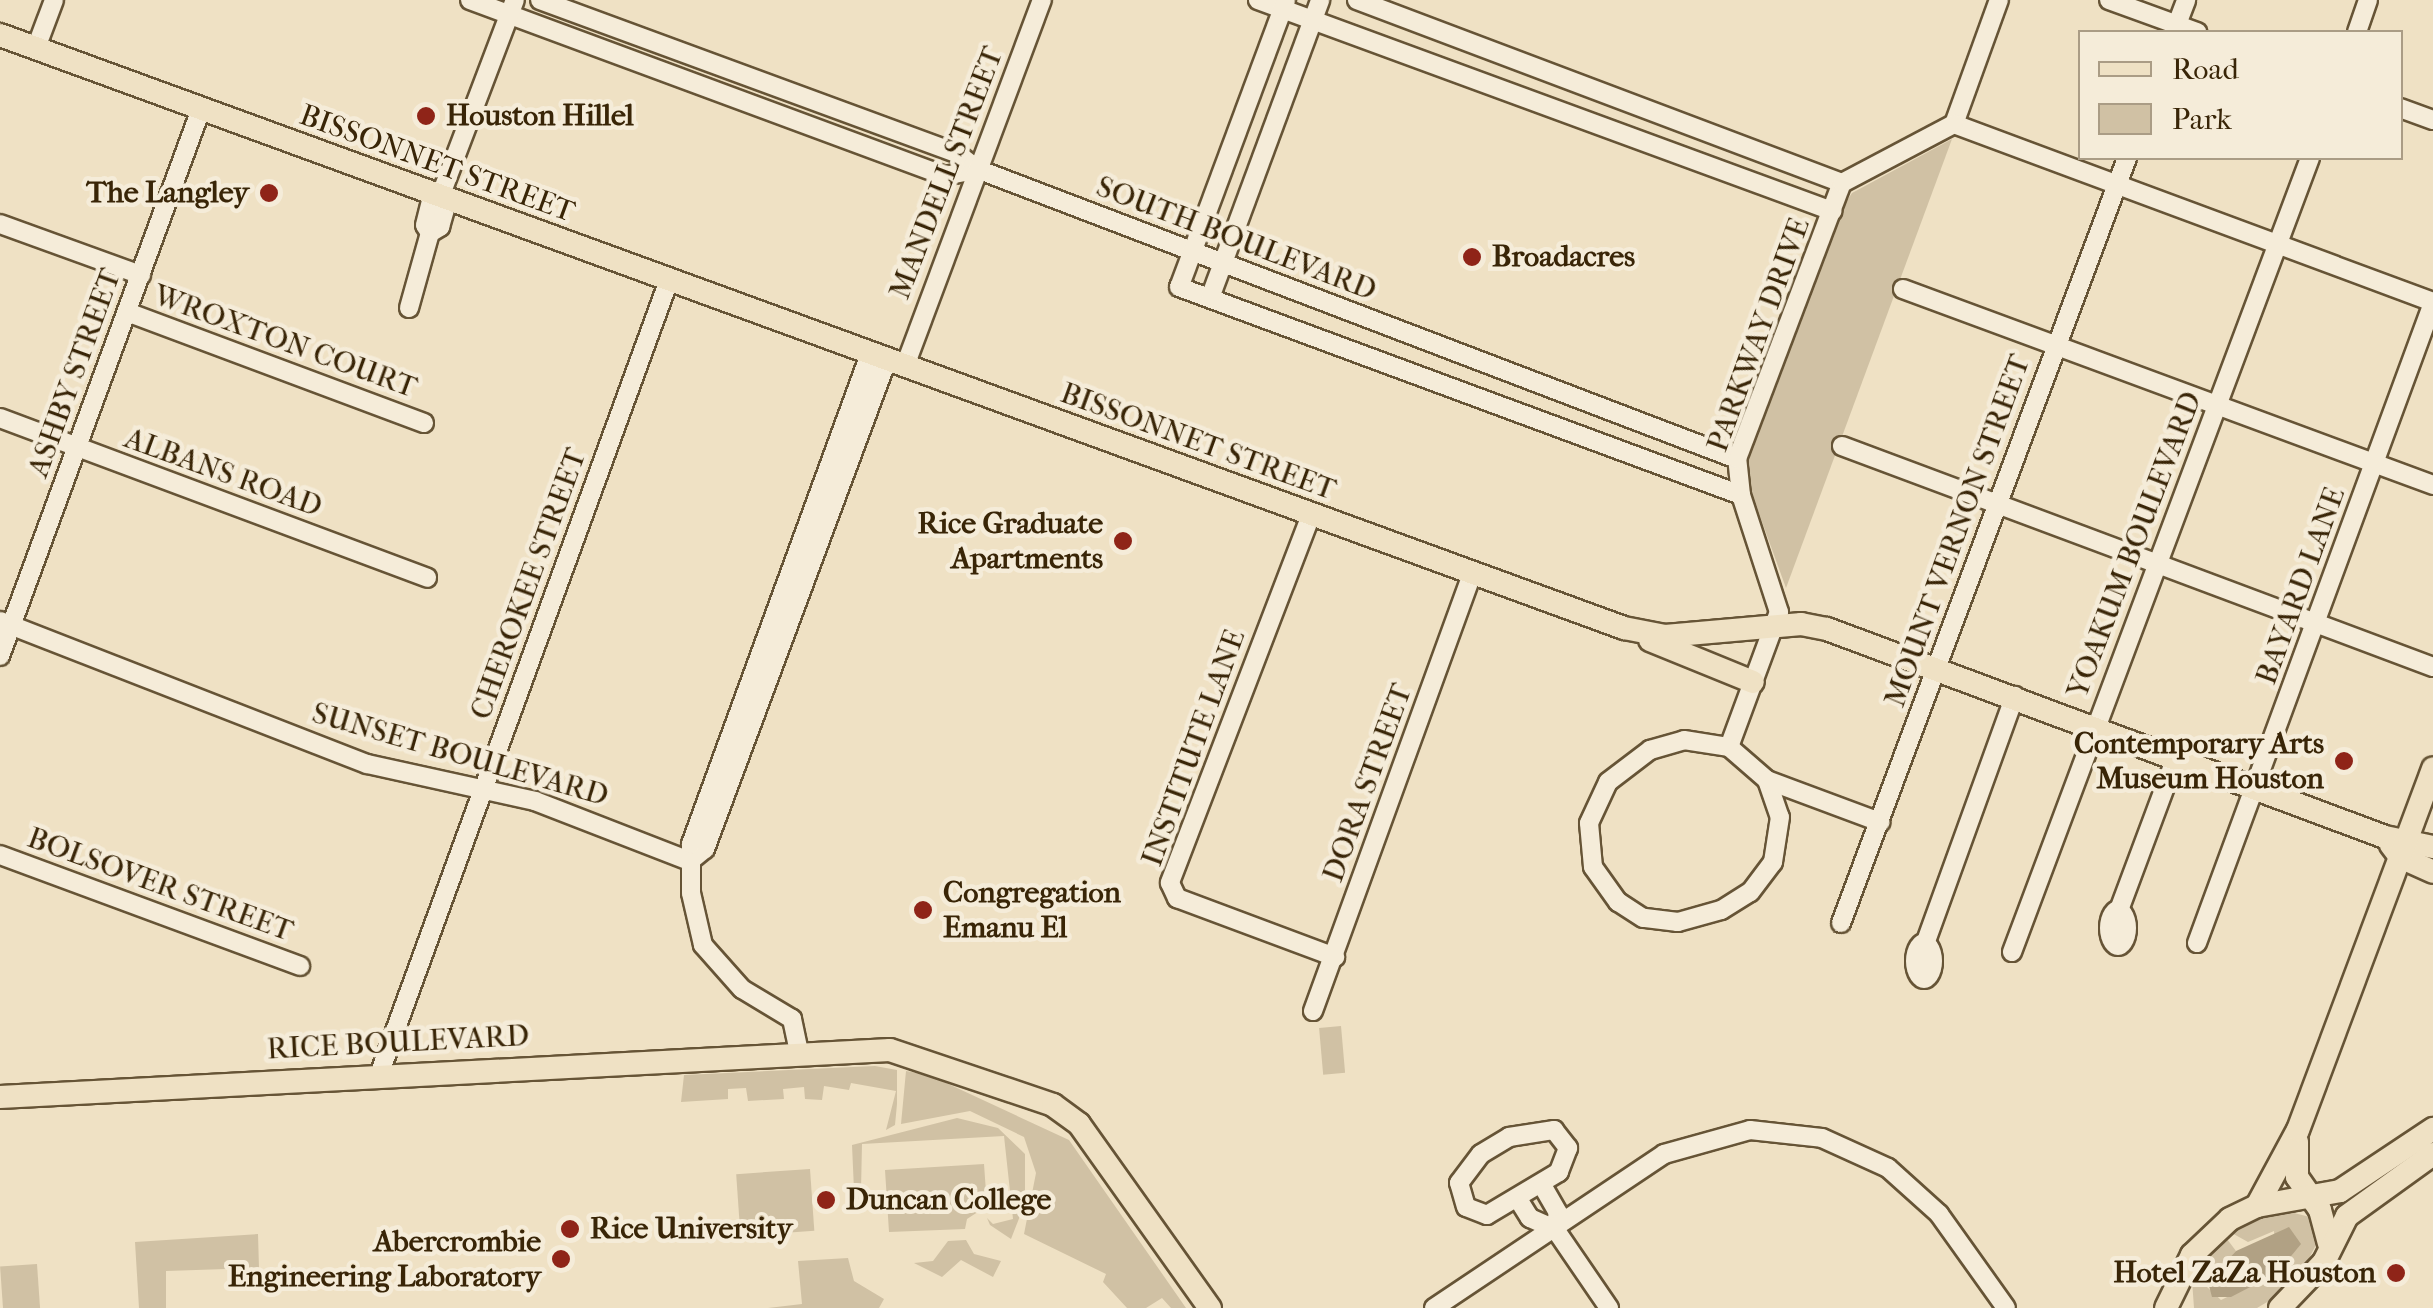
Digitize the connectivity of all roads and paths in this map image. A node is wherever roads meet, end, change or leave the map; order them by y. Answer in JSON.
{"nodes":[{"id":1,"x":54,"y":0,"type":"edge"},
{"id":2,"x":470,"y":0,"type":"edge"},
{"id":3,"x":540,"y":0,"type":"edge"},
{"id":4,"x":1042,"y":0,"type":"edge"},
{"id":5,"x":1258,"y":0,"type":"edge"},
{"id":6,"x":1320,"y":0,"type":"edge"},
{"id":7,"x":1357,"y":0,"type":"edge"},
{"id":8,"x":1999,"y":0,"type":"edge"},
{"id":9,"x":2109,"y":0,"type":"edge"},
{"id":10,"x":2186,"y":0,"type":"edge"},
{"id":11,"x":2368,"y":0,"type":"edge"},
{"id":12,"x":1285,"y":4,"type":"edge"},
{"id":13,"x":512,"y":7,"type":"edge"},
{"id":14,"x":1312,"y":20,"type":"junction"},
{"id":15,"x":2175,"y":29,"type":"edge"},
{"id":16,"x":2357,"y":30,"type":"edge"},
{"id":17,"x":0,"y":35,"type":"edge"},
{"id":18,"x":36,"y":48,"type":"junction"},
{"id":19,"x":1573,"y":81,"type":"junction"},
{"id":20,"x":201,"y":109,"type":"junction"},
{"id":21,"x":2403,"y":109,"type":"edge"},
{"id":22,"x":1562,"y":112,"type":"junction"},
{"id":23,"x":2433,"y":120,"type":"edge"},
{"id":24,"x":1954,"y":124,"type":"junction"},
{"id":25,"x":2127,"y":160,"type":"edge"},
{"id":26,"x":2309,"y":160,"type":"edge"},
{"id":27,"x":977,"y":169,"type":"junction"},
{"id":28,"x":1842,"y":182,"type":"junction"},
{"id":29,"x":2118,"y":184,"type":"junction"},
{"id":30,"x":440,"y":197,"type":"junction"},
{"id":31,"x":1832,"y":211,"type":"junction"},
{"id":32,"x":0,"y":224,"type":"edge"},
{"id":33,"x":2278,"y":244,"type":"junction"},
{"id":34,"x":1192,"y":252,"type":"junction"},
{"id":35,"x":1222,"y":264,"type":"junction"},
{"id":36,"x":141,"y":275,"type":"junction"},
{"id":37,"x":670,"y":280,"type":"junction"},
{"id":38,"x":1903,"y":288,"type":"dead end"},
{"id":39,"x":1210,"y":298,"type":"junction"},
{"id":40,"x":2433,"y":302,"type":"edge"},
{"id":41,"x":409,"y":308,"type":"dead end"},
{"id":42,"x":127,"y":312,"type":"junction"},
{"id":43,"x":2056,"y":344,"type":"junction"},
{"id":44,"x":887,"y":360,"type":"junction"},
{"id":45,"x":1475,"y":360,"type":"junction"},
{"id":46,"x":1464,"y":392,"type":"junction"},
{"id":47,"x":2217,"y":405,"type":"junction"},
{"id":48,"x":0,"y":418,"type":"edge"},
{"id":49,"x":424,"y":423,"type":"dead end"},
{"id":50,"x":1842,"y":446,"type":"dead end"},
{"id":51,"x":77,"y":447,"type":"junction"},
{"id":52,"x":1736,"y":459,"type":"junction"},
{"id":53,"x":2374,"y":464,"type":"junction"},
{"id":54,"x":2433,"y":485,"type":"edge"},
{"id":55,"x":1741,"y":495,"type":"junction"},
{"id":56,"x":1997,"y":504,"type":"junction"},
{"id":57,"x":1311,"y":515,"type":"junction"},
{"id":58,"x":2158,"y":564,"type":"junction"},
{"id":59,"x":1472,"y":574,"type":"junction"},
{"id":60,"x":428,"y":578,"type":"dead end"},
{"id":61,"x":2318,"y":624,"type":"junction"},
{"id":62,"x":1773,"y":626,"type":"junction"},
{"id":63,"x":3,"y":627,"type":"edge"},
{"id":64,"x":1624,"y":628,"type":"junction"},
{"id":65,"x":0,"y":656,"type":"edge"},
{"id":66,"x":2433,"y":667,"type":"edge"},
{"id":67,"x":1936,"y":668,"type":"junction"},
{"id":68,"x":1753,"y":682,"type":"junction"},
{"id":69,"x":2015,"y":696,"type":"junction"},
{"id":70,"x":2096,"y":725,"type":"junction"},
{"id":71,"x":1729,"y":747,"type":"junction"},
{"id":72,"x":2177,"y":755,"type":"junction"},
{"id":73,"x":2433,"y":768,"type":"edge"},
{"id":74,"x":1768,"y":780,"type":"junction"},
{"id":75,"x":2258,"y":786,"type":"junction"},
{"id":76,"x":484,"y":788,"type":"junction"},
{"id":77,"x":1880,"y":822,"type":"junction"},
{"id":78,"x":2397,"y":843,"type":"junction"},
{"id":79,"x":2433,"y":847,"type":"edge"},
{"id":80,"x":0,"y":855,"type":"edge"},
{"id":81,"x":690,"y":861,"type":"junction"},
{"id":82,"x":2433,"y":872,"type":"edge"},
{"id":83,"x":2119,"y":910,"type":"dead end"},
{"id":84,"x":1842,"y":923,"type":"dead end"},
{"id":85,"x":2197,"y":943,"type":"dead end"},
{"id":86,"x":1925,"y":944,"type":"dead end"},
{"id":87,"x":2012,"y":952,"type":"dead end"},
{"id":88,"x":1335,"y":957,"type":"junction"},
{"id":89,"x":300,"y":966,"type":"dead end"},
{"id":90,"x":1313,"y":1011,"type":"dead end"},
{"id":91,"x":798,"y":1052,"type":"junction"},
{"id":92,"x":379,"y":1075,"type":"junction"},
{"id":93,"x":0,"y":1097,"type":"edge"},
{"id":94,"x":2433,"y":1129,"type":"edge"},
{"id":95,"x":2298,"y":1130,"type":"junction"},
{"id":96,"x":2433,"y":1154,"type":"edge"},
{"id":97,"x":1542,"y":1185,"type":"junction"},
{"id":98,"x":1518,"y":1199,"type":"junction"},
{"id":99,"x":2310,"y":1201,"type":"junction"},
{"id":100,"x":2257,"y":1206,"type":"junction"},
{"id":101,"x":1556,"y":1228,"type":"junction"},
{"id":102,"x":2329,"y":1244,"type":"junction"},
{"id":103,"x":2176,"y":1302,"type":"edge"},
{"id":104,"x":2286,"y":1306,"type":"edge"},
{"id":105,"x":1210,"y":1308,"type":"edge"},
{"id":106,"x":1434,"y":1308,"type":"edge"},
{"id":107,"x":1609,"y":1308,"type":"edge"},
{"id":108,"x":2006,"y":1308,"type":"edge"}],
"edges":[{"from":1,"to":18,"type":"street"},
{"from":2,"to":13,"type":"street","name":"SOUTH BOULEVARD"},
{"from":3,"to":27,"type":"street","name":"SOUTH BOULEVARD"},
{"from":4,"to":27,"type":"street","name":"MANDELL STREET"},
{"from":5,"to":12,"type":"street"},
{"from":6,"to":14,"type":"street"},
{"from":7,"to":19,"type":"street"},
{"from":8,"to":24,"type":"street"},
{"from":9,"to":15,"type":"street"},
{"from":10,"to":15,"type":"street"},
{"from":11,"to":16,"type":"street"},
{"from":12,"to":14,"type":"street"},
{"from":12,"to":34,"type":"street"},
{"from":13,"to":27,"type":"street","name":"SOUTH BOULEVARD"},
{"from":13,"to":30,"type":"street"},
{"from":14,"to":22,"type":"street"},
{"from":14,"to":35,"type":"street"},
{"from":17,"to":18,"type":"main road","name":"BISSONNET STREET"},
{"from":18,"to":20,"type":"main road","name":"BISSONNET STREET"},
{"from":19,"to":22,"type":"street"},
{"from":19,"to":28,"type":"street"},
{"from":20,"to":30,"type":"main road","name":"BISSONNET STREET"},
{"from":20,"to":36,"type":"street","name":"ASHBY STREET"},
{"from":21,"to":23,"type":"street"},
{"from":22,"to":31,"type":"street"},
{"from":24,"to":28,"type":"street"},
{"from":24,"to":29,"type":"street"},
{"from":25,"to":29,"type":"street","name":"MOUNT VERNON STREET"},
{"from":26,"to":33,"type":"street","name":"YOAKUM BOULEVARD"},
{"from":27,"to":34,"type":"street","name":"SOUTH BOULEVARD"},
{"from":27,"to":44,"type":"street","name":"MANDELL STREET"},
{"from":28,"to":31,"type":"street","name":"PARKWAY DRIVE"},
{"from":29,"to":33,"type":"street"},
{"from":29,"to":43,"type":"street","name":"MOUNT VERNON STREET"},
{"from":30,"to":37,"type":"main road","name":"BISSONNET STREET"},
{"from":30,"to":41,"type":"street"},
{"from":31,"to":52,"type":"street","name":"PARKWAY DRIVE"},
{"from":32,"to":36,"type":"street"},
{"from":33,"to":40,"type":"street"},
{"from":33,"to":47,"type":"street","name":"YOAKUM BOULEVARD"},
{"from":34,"to":35,"type":"street","name":"SOUTH BOULEVARD"},
{"from":34,"to":39,"type":"street","name":"SOUTH BOULEVARD"},
{"from":35,"to":39,"type":"street"},
{"from":35,"to":45,"type":"street","name":"SOUTH BOULEVARD"},
{"from":36,"to":42,"type":"street","name":"ASHBY STREET"},
{"from":37,"to":44,"type":"main road","name":"BISSONNET STREET"},
{"from":37,"to":76,"type":"street","name":"CHEROKEE STREET"},
{"from":38,"to":43,"type":"street"},
{"from":39,"to":46,"type":"street","name":"SOUTH BOULEVARD"},
{"from":40,"to":53,"type":"street","name":"BAYARD LANE"},
{"from":42,"to":49,"type":"street","name":"WROXTON COURT"},
{"from":42,"to":51,"type":"street","name":"ASHBY STREET"},
{"from":43,"to":47,"type":"street"},
{"from":43,"to":56,"type":"street","name":"MOUNT VERNON STREET"},
{"from":44,"to":57,"type":"main road","name":"BISSONNET STREET"},
{"from":44,"to":81,"type":"street","name":"MANDELL STREET"},
{"from":45,"to":46,"type":"street"},
{"from":45,"to":52,"type":"street","name":"SOUTH BOULEVARD"},
{"from":46,"to":55,"type":"street","name":"SOUTH BOULEVARD"},
{"from":47,"to":53,"type":"street"},
{"from":47,"to":58,"type":"street","name":"YOAKUM BOULEVARD"},
{"from":48,"to":51,"type":"street","name":"ALBANS ROAD"},
{"from":50,"to":56,"type":"street"},
{"from":51,"to":60,"type":"street","name":"ALBANS ROAD"},
{"from":51,"to":63,"type":"street","name":"ASHBY STREET"},
{"from":52,"to":55,"type":"street","name":"PARKWAY DRIVE"},
{"from":53,"to":54,"type":"street"},
{"from":53,"to":61,"type":"street","name":"BAYARD LANE"},
{"from":55,"to":62,"type":"street","name":"PARKWAY DRIVE"},
{"from":56,"to":58,"type":"street"},
{"from":56,"to":67,"type":"street","name":"MOUNT VERNON STREET"},
{"from":57,"to":59,"type":"main road","name":"BISSONNET STREET"},
{"from":57,"to":88,"type":"street","name":"INSTITUTE LANE"},
{"from":58,"to":61,"type":"street"},
{"from":58,"to":70,"type":"street","name":"YOAKUM BOULEVARD"},
{"from":59,"to":64,"type":"main road","name":"BISSONNET STREET"},
{"from":59,"to":88,"type":"street","name":"DORA STREET"},
{"from":61,"to":66,"type":"street"},
{"from":61,"to":75,"type":"street","name":"BAYARD LANE"},
{"from":62,"to":64,"type":"main road","name":"BISSONNET STREET"},
{"from":62,"to":67,"type":"main road","name":"BISSONNET STREET"},
{"from":62,"to":68,"type":"street"},
{"from":63,"to":65,"type":"street","name":"ASHBY STREET"},
{"from":63,"to":76,"type":"street","name":"SUNSET BOULEVARD"},
{"from":64,"to":68,"type":"main road"},
{"from":67,"to":69,"type":"main road","name":"BISSONNET STREET"},
{"from":67,"to":77,"type":"street","name":"MOUNT VERNON STREET"},
{"from":68,"to":71,"type":"street"},
{"from":69,"to":70,"type":"main road","name":"BISSONNET STREET"},
{"from":69,"to":86,"type":"street"},
{"from":70,"to":72,"type":"main road","name":"BISSONNET STREET"},
{"from":70,"to":87,"type":"street","name":"YOAKUM BOULEVARD"},
{"from":71,"to":74,"type":"street"},
{"from":71,"to":74,"type":"street"},
{"from":72,"to":75,"type":"main road","name":"BISSONNET STREET"},
{"from":72,"to":83,"type":"street"},
{"from":73,"to":78,"type":"main road"},
{"from":74,"to":77,"type":"street"},
{"from":75,"to":78,"type":"main road","name":"BISSONNET STREET"},
{"from":75,"to":85,"type":"street","name":"BAYARD LANE"},
{"from":76,"to":81,"type":"street","name":"SUNSET BOULEVARD"},
{"from":76,"to":92,"type":"street","name":"CHEROKEE STREET"},
{"from":77,"to":84,"type":"street","name":"MOUNT VERNON STREET"},
{"from":78,"to":79,"type":"main road","name":"BISSONNET STREET"},
{"from":78,"to":82,"type":"main road","name":"BISSONNET STREET"},
{"from":78,"to":95,"type":"main road"},
{"from":80,"to":89,"type":"street","name":"BOLSOVER STREET"},
{"from":81,"to":91,"type":"street"},
{"from":88,"to":90,"type":"street","name":"DORA STREET"},
{"from":91,"to":92,"type":"main road","name":"RICE BOULEVARD"},
{"from":91,"to":105,"type":"main road"},
{"from":92,"to":93,"type":"main road","name":"RICE BOULEVARD"},
{"from":94,"to":99,"type":"main road"},
{"from":95,"to":99,"type":"main road"},
{"from":95,"to":100,"type":"main road"},
{"from":96,"to":102,"type":"main road"},
{"from":97,"to":98,"type":"street"},
{"from":97,"to":98,"type":"street"},
{"from":97,"to":101,"type":"street"},
{"from":98,"to":101,"type":"street"},
{"from":99,"to":100,"type":"main road"},
{"from":99,"to":102,"type":"main road"},
{"from":100,"to":103,"type":"main road"},
{"from":101,"to":106,"type":"street"},
{"from":101,"to":107,"type":"street"},
{"from":101,"to":108,"type":"street"},
{"from":102,"to":104,"type":"main road"}]}
